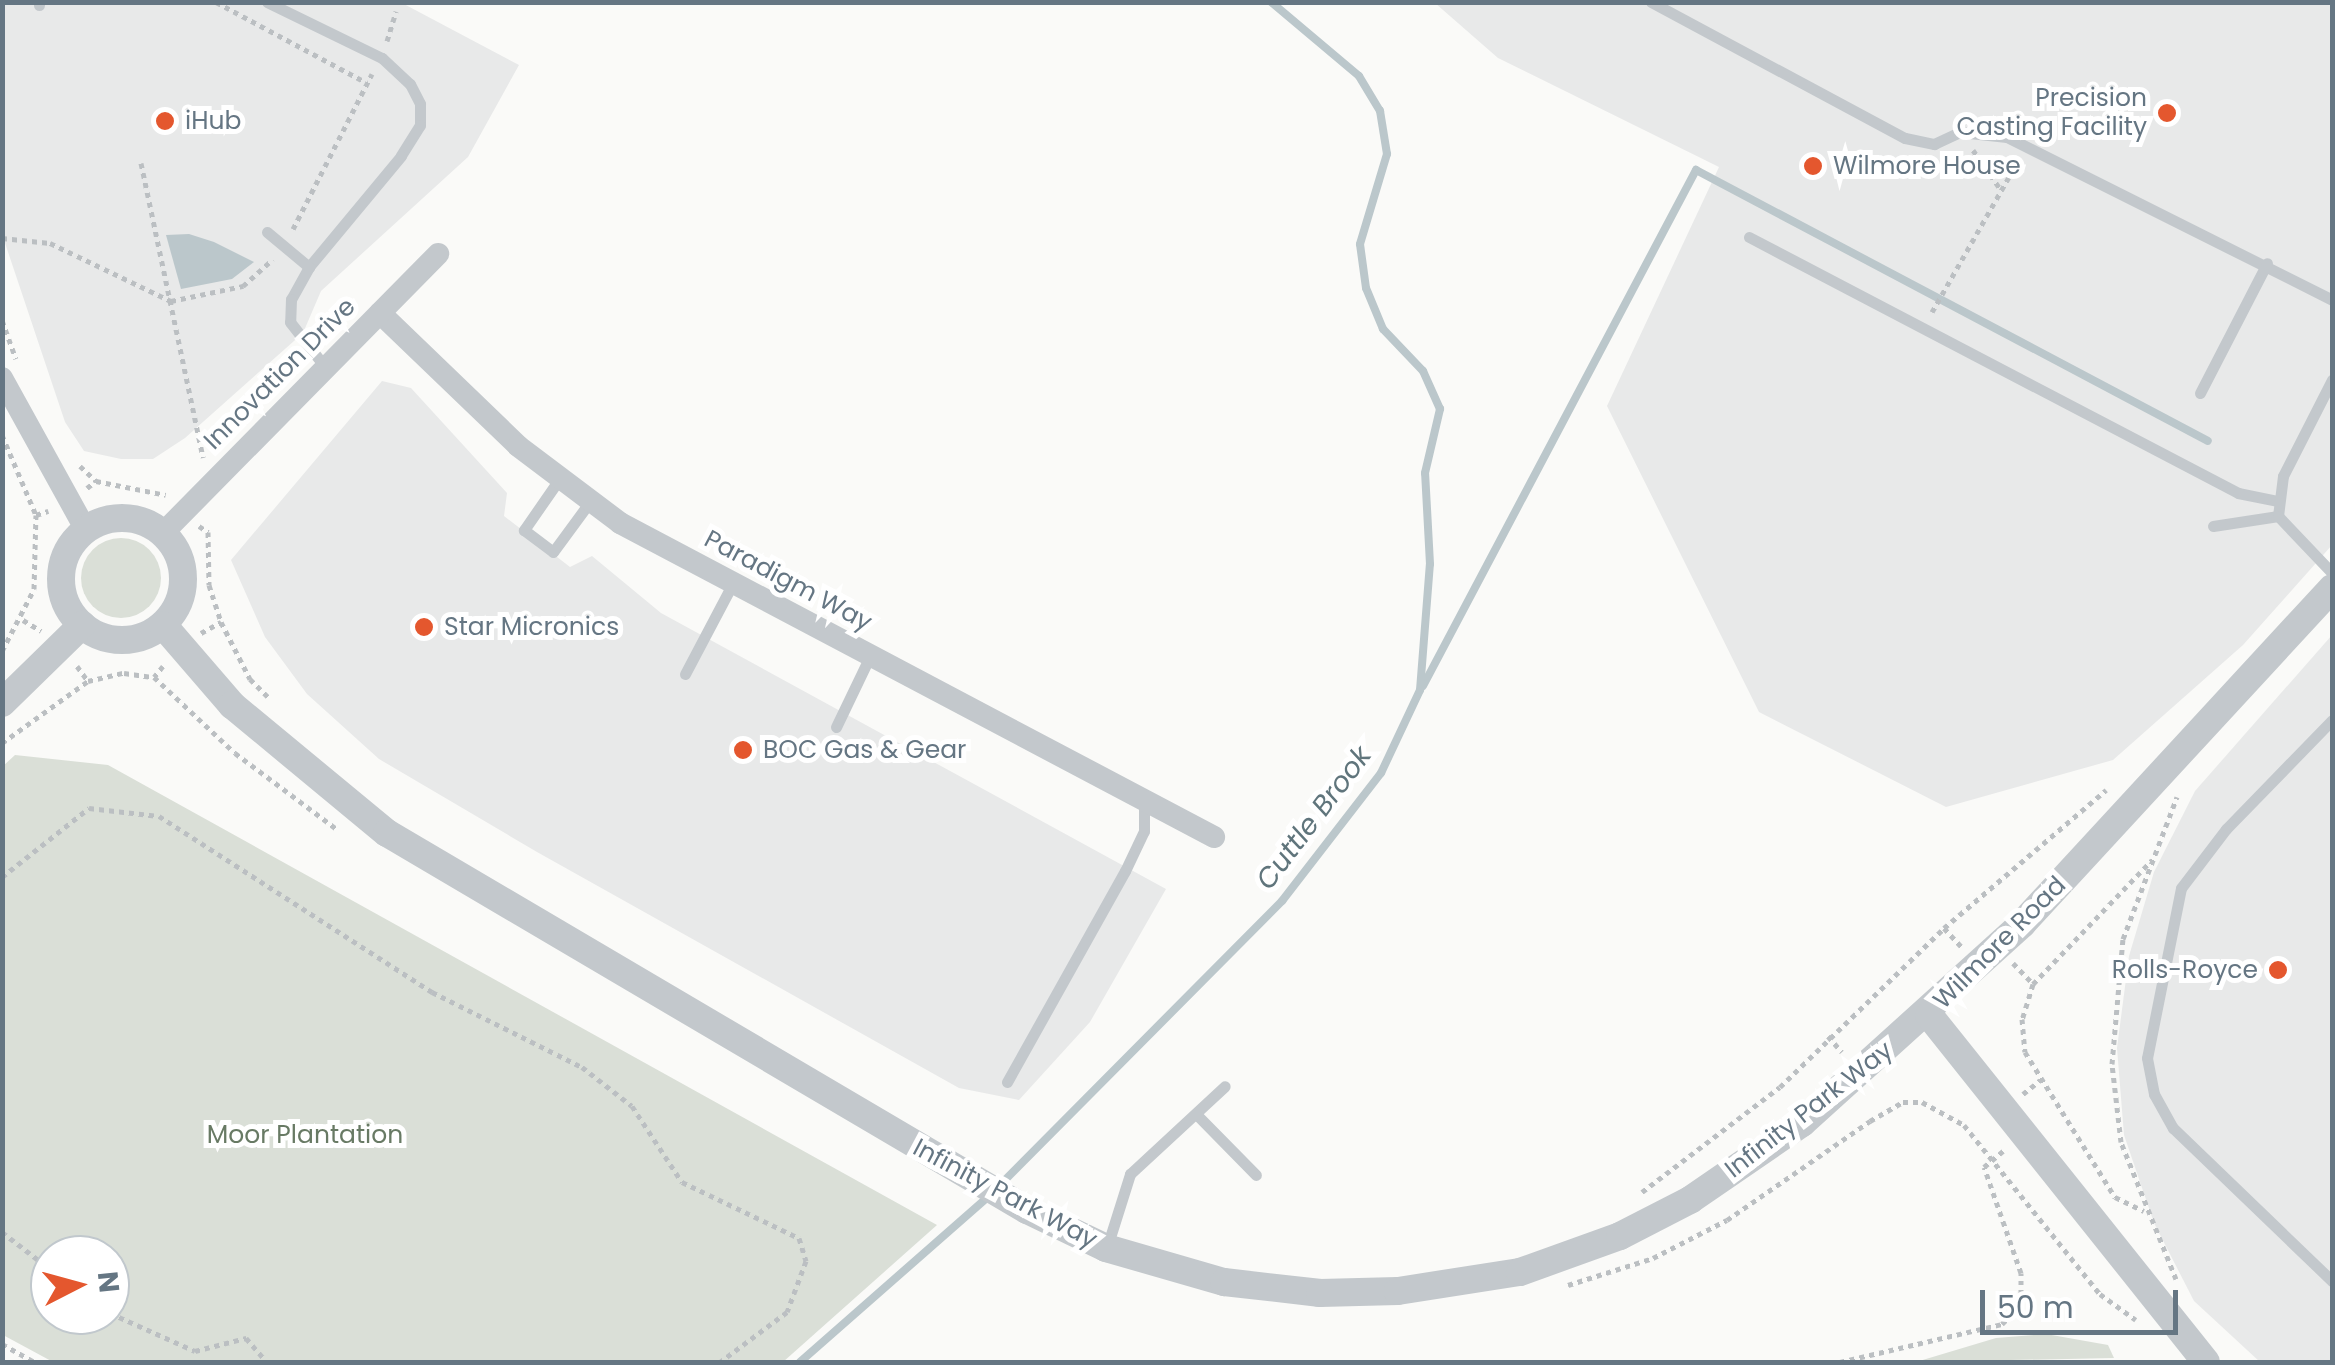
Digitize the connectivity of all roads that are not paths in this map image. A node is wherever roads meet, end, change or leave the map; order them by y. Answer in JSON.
{"nodes":[{"id":1,"x":267,"y":2,"type":"edge"},
{"id":2,"x":1651,"y":2,"type":"edge"},
{"id":3,"x":267,"y":232,"type":"dead end"},
{"id":4,"x":1748,"y":237,"type":"dead end"},
{"id":5,"x":438,"y":254,"type":"dead end"},
{"id":6,"x":2267,"y":263,"type":"junction"},
{"id":7,"x":309,"y":267,"type":"junction"},
{"id":8,"x":2332,"y":300,"type":"edge"},
{"id":9,"x":380,"y":313,"type":"junction"},
{"id":10,"x":325,"y":367,"type":"junction"},
{"id":11,"x":2,"y":378,"type":"edge"},
{"id":12,"x":2332,"y":380,"type":"edge"},
{"id":13,"x":2200,"y":393,"type":"dead end"},
{"id":14,"x":558,"y":481,"type":"junction"},
{"id":15,"x":2278,"y":501,"type":"junction"},
{"id":16,"x":589,"y":502,"type":"junction"},
{"id":17,"x":2278,"y":516,"type":"junction"},
{"id":18,"x":172,"y":523,"type":"junction"},
{"id":19,"x":2213,"y":526,"type":"dead end"},
{"id":20,"x":86,"y":530,"type":"junction"},
{"id":21,"x":2332,"y":573,"type":"edge"},
{"id":22,"x":733,"y":583,"type":"junction"},
{"id":23,"x":2332,"y":588,"type":"edge"},
{"id":24,"x":163,"y":625,"type":"junction"},
{"id":25,"x":82,"y":626,"type":"junction"},
{"id":26,"x":870,"y":656,"type":"junction"},
{"id":27,"x":685,"y":674,"type":"dead end"},
{"id":28,"x":2,"y":703,"type":"edge"},
{"id":29,"x":2332,"y":720,"type":"edge"},
{"id":30,"x":836,"y":727,"type":"dead end"},
{"id":31,"x":1144,"y":800,"type":"junction"},
{"id":32,"x":1214,"y":837,"type":"dead end"},
{"id":33,"x":1928,"y":1015,"type":"junction"},
{"id":34,"x":1007,"y":1082,"type":"dead end"},
{"id":35,"x":1225,"y":1086,"type":"dead end"},
{"id":36,"x":1197,"y":1114,"type":"junction"},
{"id":37,"x":1256,"y":1175,"type":"dead end"},
{"id":38,"x":1106,"y":1248,"type":"junction"},
{"id":39,"x":2332,"y":1280,"type":"edge"},
{"id":40,"x":2206,"y":1362,"type":"edge"}],
"edges":[{"from":1,"to":7,"type":"lane"},
{"from":2,"to":6,"type":"lane"},
{"from":3,"to":7,"type":"lane"},
{"from":4,"to":15,"type":"lane"},
{"from":5,"to":9,"type":"street","name":"Innovation Drive"},
{"from":6,"to":8,"type":"lane"},
{"from":6,"to":13,"type":"lane"},
{"from":7,"to":10,"type":"lane"},
{"from":9,"to":10,"type":"street","name":"Innovation Drive"},
{"from":9,"to":14,"type":"street","name":"Paradigm Way"},
{"from":10,"to":18,"type":"street","name":"Innovation Drive"},
{"from":11,"to":20,"type":"street"},
{"from":12,"to":15,"type":"lane"},
{"from":14,"to":16,"type":"street","name":"Paradigm Way"},
{"from":14,"to":16,"type":"lane"},
{"from":15,"to":17,"type":"lane"},
{"from":16,"to":22,"type":"street","name":"Paradigm Way"},
{"from":17,"to":19,"type":"lane"},
{"from":17,"to":21,"type":"lane"},
{"from":18,"to":20,"type":"street"},
{"from":18,"to":24,"type":"street"},
{"from":20,"to":25,"type":"street"},
{"from":22,"to":26,"type":"street","name":"Paradigm Way"},
{"from":22,"to":27,"type":"lane"},
{"from":23,"to":33,"type":"street","name":"Wilmore Road"},
{"from":24,"to":25,"type":"street"},
{"from":24,"to":38,"type":"street","name":"Infinity Park Way"},
{"from":25,"to":28,"type":"street"},
{"from":26,"to":30,"type":"lane"},
{"from":26,"to":31,"type":"street","name":"Paradigm Way"},
{"from":29,"to":39,"type":"lane"},
{"from":31,"to":32,"type":"street","name":"Paradigm Way"},
{"from":31,"to":34,"type":"lane"},
{"from":33,"to":38,"type":"street","name":"Infinity Park Way"},
{"from":33,"to":40,"type":"street","name":"Wilmore Road"},
{"from":35,"to":36,"type":"lane"},
{"from":36,"to":37,"type":"lane"},
{"from":36,"to":38,"type":"lane"}]}
